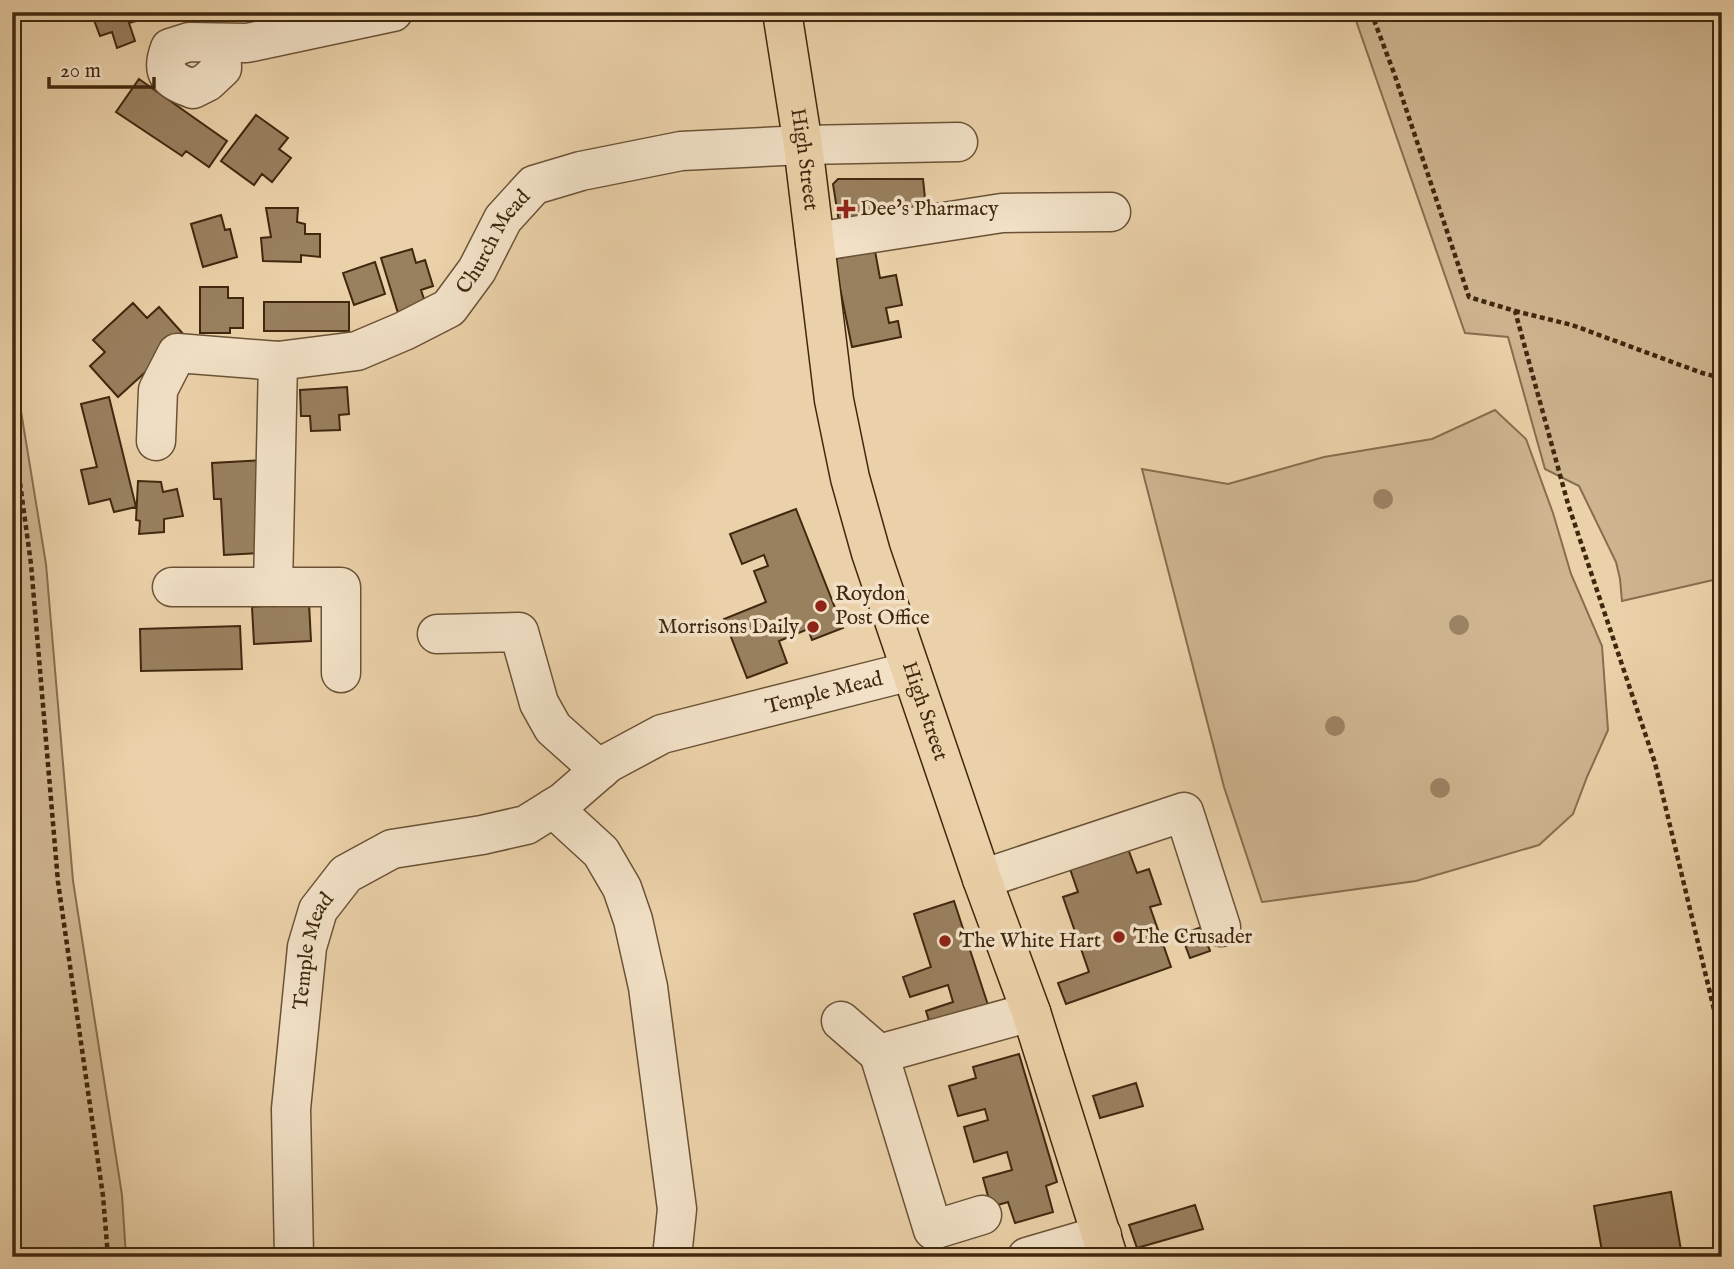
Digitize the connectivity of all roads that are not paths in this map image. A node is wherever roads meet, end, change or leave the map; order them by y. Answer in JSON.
{"nodes":[{"id":1,"x":393,"y":12,"type":"edge"},
{"id":2,"x":792,"y":17,"type":"edge"},
{"id":3,"x":234,"y":43,"type":"dead end"},
{"id":4,"x":958,"y":142,"type":"dead end"},
{"id":5,"x":803,"y":145,"type":"junction"},
{"id":6,"x":1111,"y":212,"type":"dead end"},
{"id":7,"x":815,"y":242,"type":"junction"},
{"id":8,"x":278,"y":361,"type":"junction"},
{"id":9,"x":156,"y":442,"type":"dead end"},
{"id":10,"x":172,"y":587,"type":"dead end"},
{"id":11,"x":272,"y":587,"type":"junction"},
{"id":12,"x":437,"y":634,"type":"dead end"},
{"id":13,"x":911,"y":671,"type":"junction"},
{"id":14,"x":341,"y":673,"type":"dead end"},
{"id":15,"x":600,"y":770,"type":"junction"},
{"id":16,"x":553,"y":808,"type":"junction"},
{"id":17,"x":982,"y":879,"type":"junction"},
{"id":18,"x":1221,"y":927,"type":"dead end"},
{"id":19,"x":1031,"y":1012,"type":"junction"},
{"id":20,"x":841,"y":1021,"type":"dead end"},
{"id":21,"x":879,"y":1055,"type":"junction"},
{"id":22,"x":982,"y":1215,"type":"dead end"},
{"id":23,"x":1105,"y":1246,"type":"edge"},
{"id":24,"x":294,"y":1257,"type":"edge"},
{"id":25,"x":673,"y":1257,"type":"edge"},
{"id":26,"x":1027,"y":1257,"type":"edge"}],
"edges":[{"from":1,"to":3,"type":"street"},
{"from":2,"to":5,"type":"main road","name":"High Street"},
{"from":4,"to":5,"type":"street","name":"Church Mead"},
{"from":5,"to":7,"type":"main road","name":"High Street"},
{"from":5,"to":8,"type":"street","name":"Church Mead"},
{"from":6,"to":7,"type":"street"},
{"from":7,"to":13,"type":"main road","name":"High Street"},
{"from":8,"to":9,"type":"street","name":"Church Mead"},
{"from":8,"to":11,"type":"street"},
{"from":10,"to":11,"type":"street"},
{"from":11,"to":14,"type":"street"},
{"from":12,"to":15,"type":"street"},
{"from":13,"to":15,"type":"street","name":"Temple Mead"},
{"from":13,"to":17,"type":"main road","name":"High Street"},
{"from":15,"to":16,"type":"street","name":"Temple Mead"},
{"from":16,"to":24,"type":"street","name":"Temple Mead"},
{"from":16,"to":25,"type":"street"},
{"from":17,"to":18,"type":"street"},
{"from":17,"to":19,"type":"main road","name":"High Street"},
{"from":19,"to":21,"type":"street"},
{"from":19,"to":23,"type":"main road","name":"High Street"},
{"from":20,"to":21,"type":"street"},
{"from":21,"to":22,"type":"street"},
{"from":23,"to":26,"type":"street"}]}
